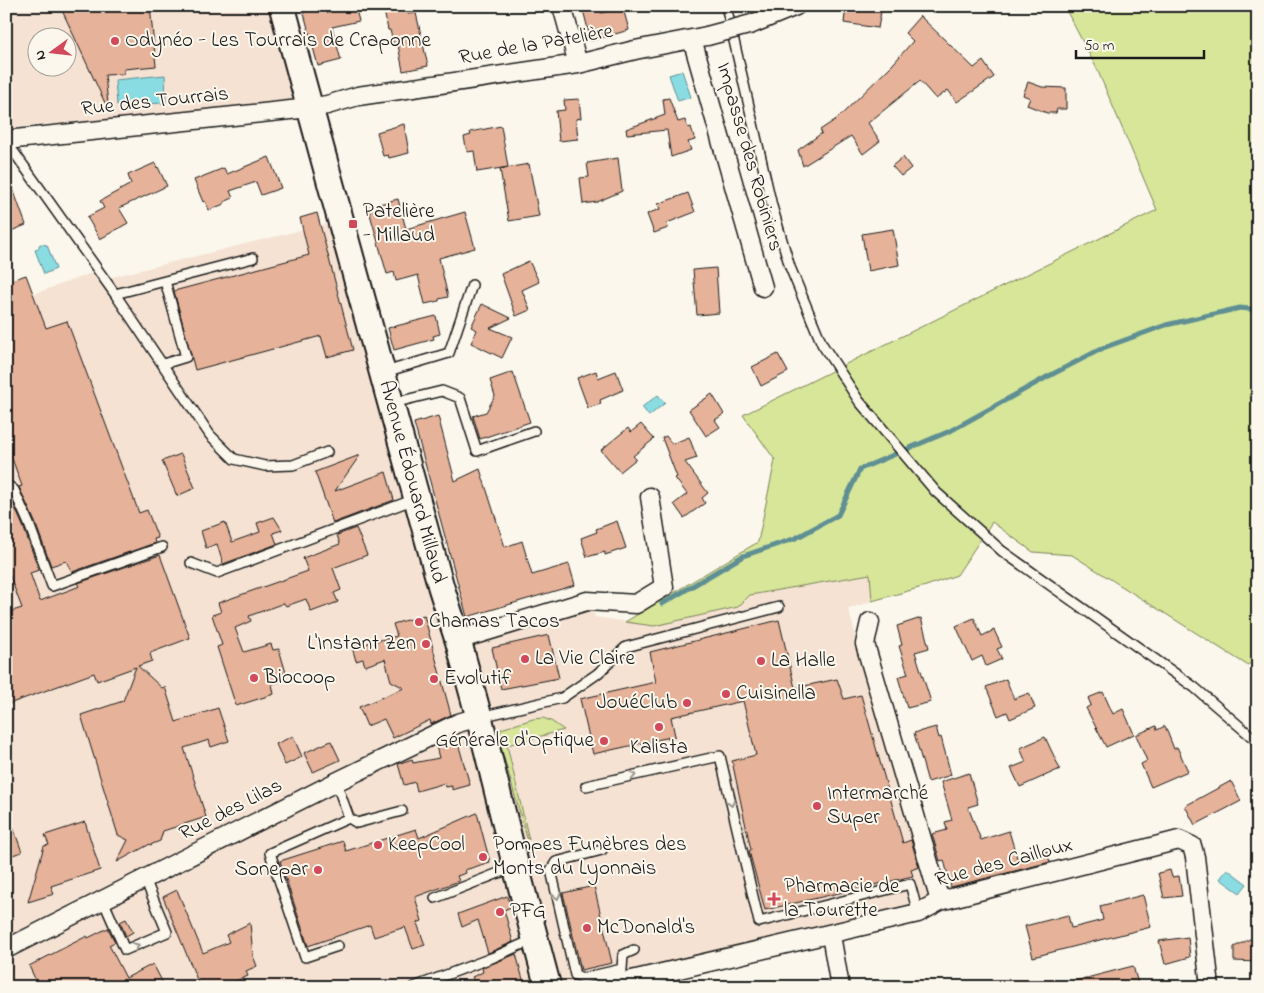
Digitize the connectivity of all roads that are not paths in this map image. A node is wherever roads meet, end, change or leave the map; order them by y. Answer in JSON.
{"nodes":[{"id":1,"x":282,"y":6,"type":"edge"},
{"id":2,"x":562,"y":6,"type":"edge"},
{"id":3,"x":726,"y":6,"type":"edge"},
{"id":4,"x":796,"y":6,"type":"edge"},
{"id":5,"x":699,"y":37,"type":"junction"},
{"id":6,"x":578,"y":64,"type":"junction"},
{"id":7,"x":309,"y":108,"type":"junction"},
{"id":8,"x":6,"y":140,"type":"edge"},
{"id":9,"x":253,"y":258,"type":"dead end"},
{"id":10,"x":165,"y":281,"type":"junction"},
{"id":11,"x":472,"y":285,"type":"dead end"},
{"id":12,"x":763,"y":288,"type":"dead end"},
{"id":13,"x":115,"y":294,"type":"junction"},
{"id":14,"x":163,"y":364,"type":"junction"},
{"id":15,"x":382,"y":373,"type":"junction"},
{"id":16,"x":390,"y":403,"type":"junction"},
{"id":17,"x":534,"y":431,"type":"dead end"},
{"id":18,"x":327,"y":452,"type":"dead end"},
{"id":19,"x":6,"y":484,"type":"edge"},
{"id":20,"x":650,"y":497,"type":"dead end"},
{"id":21,"x":417,"y":498,"type":"junction"},
{"id":22,"x":162,"y":547,"type":"dead end"},
{"id":23,"x":191,"y":563,"type":"dead end"},
{"id":24,"x":778,"y":607,"type":"dead end"},
{"id":25,"x":870,"y":622,"type":"dead end"},
{"id":26,"x":458,"y":640,"type":"junction"},
{"id":27,"x":479,"y":717,"type":"junction"},
{"id":28,"x":1258,"y":742,"type":"edge"},
{"id":29,"x":336,"y":782,"type":"junction"},
{"id":30,"x":586,"y":786,"type":"dead end"},
{"id":31,"x":402,"y":811,"type":"dead end"},
{"id":32,"x":349,"y":818,"type":"junction"},
{"id":33,"x":602,"y":850,"type":"dead end"},
{"id":34,"x":516,"y":867,"type":"junction"},
{"id":35,"x":145,"y":879,"type":"junction"},
{"id":36,"x":435,"y":898,"type":"dead end"},
{"id":37,"x":102,"y":900,"type":"junction"},
{"id":38,"x":940,"y":901,"type":"junction"},
{"id":39,"x":918,"y":914,"type":"junction"},
{"id":40,"x":831,"y":935,"type":"junction"},
{"id":41,"x":536,"y":938,"type":"junction"},
{"id":42,"x":338,"y":946,"type":"dead end"},
{"id":43,"x":6,"y":949,"type":"edge"},
{"id":44,"x":634,"y":950,"type":"dead end"},
{"id":45,"x":414,"y":987,"type":"edge"},
{"id":46,"x":548,"y":987,"type":"edge"},
{"id":47,"x":602,"y":987,"type":"edge"},
{"id":48,"x":840,"y":987,"type":"edge"},
{"id":49,"x":1210,"y":987,"type":"edge"}],
"edges":[{"from":1,"to":7,"type":"main road","name":"Avenue Édouard Millaud"},
{"from":2,"to":6,"type":"street"},
{"from":3,"to":28,"type":"lane"},
{"from":4,"to":5,"type":"street","name":"Rue de la Patelière","bridge":true},
{"from":5,"to":6,"type":"street","name":"Rue de la Patelière"},
{"from":5,"to":12,"type":"street","name":"Impasse des Robiniers"},
{"from":6,"to":7,"type":"street","name":"Rue de la Patelière"},
{"from":7,"to":8,"type":"street","name":"Rue des Tourrais"},
{"from":7,"to":15,"type":"main road","name":"Avenue Édouard Millaud"},
{"from":8,"to":13,"type":"lane"},
{"from":9,"to":10,"type":"lane"},
{"from":10,"to":13,"type":"lane"},
{"from":10,"to":14,"type":"lane"},
{"from":11,"to":15,"type":"lane"},
{"from":13,"to":14,"type":"lane"},
{"from":14,"to":18,"type":"lane"},
{"from":15,"to":16,"type":"main road","name":"Avenue Édouard Millaud"},
{"from":16,"to":17,"type":"lane"},
{"from":16,"to":21,"type":"main road","name":"Avenue Édouard Millaud"},
{"from":19,"to":22,"type":"lane"},
{"from":20,"to":26,"type":"street"},
{"from":21,"to":23,"type":"lane"},
{"from":21,"to":26,"type":"main road","name":"Avenue Édouard Millaud"},
{"from":24,"to":27,"type":"lane"},
{"from":25,"to":38,"type":"street"},
{"from":26,"to":27,"type":"main road","name":"Avenue Édouard Millaud"},
{"from":27,"to":29,"type":"street","name":"Rue des Lilas"},
{"from":27,"to":34,"type":"main road","name":"Avenue Édouard Millaud"},
{"from":29,"to":32,"type":"lane"},
{"from":29,"to":35,"type":"street","name":"Rue des Lilas"},
{"from":30,"to":39,"type":"lane","one_way":true},
{"from":31,"to":32,"type":"lane"},
{"from":32,"to":42,"type":"lane"},
{"from":33,"to":44,"type":"lane","one_way":true},
{"from":34,"to":36,"type":"lane"},
{"from":34,"to":41,"type":"main road","name":"Avenue Édouard Millaud"},
{"from":35,"to":37,"type":"street","name":"Rue des Lilas"},
{"from":37,"to":35,"type":"lane","one_way":true},
{"from":37,"to":43,"type":"street","name":"Rue des Lilas"},
{"from":38,"to":39,"type":"street","name":"Rue des Cailloux"},
{"from":38,"to":49,"type":"street","name":"Rue des Cailloux"},
{"from":39,"to":40,"type":"street","name":"Rue des Cailloux"},
{"from":40,"to":47,"type":"street","name":"Rue des Cailloux"},
{"from":40,"to":48,"type":"street"},
{"from":41,"to":45,"type":"lane"},
{"from":41,"to":46,"type":"main road","name":"Avenue Édouard Millaud"}]}
